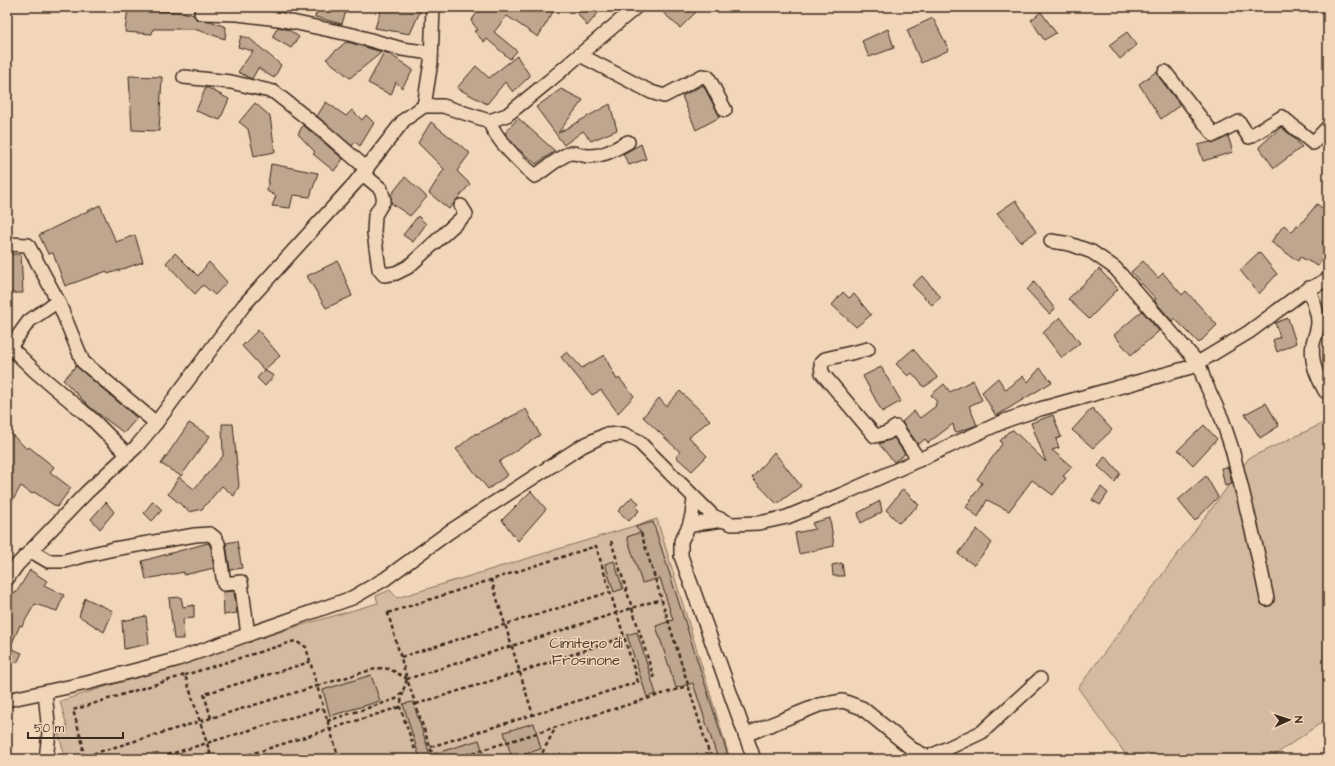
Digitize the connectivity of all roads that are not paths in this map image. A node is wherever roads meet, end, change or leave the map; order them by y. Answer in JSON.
{"nodes":[{"id":1,"x":433,"y":7,"type":"edge"},
{"id":2,"x":636,"y":7,"type":"edge"},
{"id":3,"x":201,"y":13,"type":"dead end"},
{"id":4,"x":431,"y":53,"type":"junction"},
{"id":5,"x":580,"y":56,"type":"junction"},
{"id":6,"x":1165,"y":72,"type":"dead end"},
{"id":7,"x":184,"y":77,"type":"dead end"},
{"id":8,"x":424,"y":106,"type":"junction"},
{"id":9,"x":725,"y":110,"type":"dead end"},
{"id":10,"x":489,"y":121,"type":"junction"},
{"id":11,"x":1328,"y":127,"type":"edge"},
{"id":12,"x":628,"y":142,"type":"dead end"},
{"id":13,"x":365,"y":171,"type":"junction"},
{"id":14,"x":461,"y":206,"type":"dead end"},
{"id":15,"x":1051,"y":241,"type":"dead end"},
{"id":16,"x":7,"y":244,"type":"edge"},
{"id":17,"x":1328,"y":279,"type":"edge"},
{"id":18,"x":1309,"y":288,"type":"junction"},
{"id":19,"x":58,"y":301,"type":"junction"},
{"id":20,"x":8,"y":348,"type":"edge"},
{"id":21,"x":868,"y":350,"type":"dead end"},
{"id":22,"x":1198,"y":364,"type":"junction"},
{"id":23,"x":1328,"y":390,"type":"edge"},
{"id":24,"x":156,"y":423,"type":"junction"},
{"id":25,"x":128,"y":455,"type":"junction"},
{"id":26,"x":919,"y":460,"type":"junction"},
{"id":27,"x":694,"y":499,"type":"junction"},
{"id":28,"x":724,"y":520,"type":"junction"},
{"id":29,"x":689,"y":526,"type":"junction"},
{"id":30,"x":31,"y":550,"type":"junction"},
{"id":31,"x":7,"y":579,"type":"edge"},
{"id":32,"x":1267,"y":599,"type":"dead end"},
{"id":33,"x":248,"y":635,"type":"junction"},
{"id":34,"x":1040,"y":679,"type":"dead end"},
{"id":35,"x":45,"y":692,"type":"junction"},
{"id":36,"x":7,"y":700,"type":"edge"},
{"id":37,"x":745,"y":736,"type":"junction"},
{"id":38,"x":930,"y":758,"type":"edge"},
{"id":39,"x":46,"y":759,"type":"edge"},
{"id":40,"x":754,"y":759,"type":"edge"}],
"edges":[{"from":1,"to":4,"type":"street"},
{"from":2,"to":5,"type":"street"},
{"from":3,"to":4,"type":"street"},
{"from":4,"to":8,"type":"street"},
{"from":5,"to":9,"type":"street"},
{"from":5,"to":10,"type":"street"},
{"from":6,"to":11,"type":"street"},
{"from":7,"to":13,"type":"street"},
{"from":8,"to":10,"type":"street"},
{"from":8,"to":13,"type":"street"},
{"from":10,"to":12,"type":"street"},
{"from":13,"to":14,"type":"street"},
{"from":13,"to":24,"type":"street"},
{"from":15,"to":22,"type":"street"},
{"from":16,"to":19,"type":"street"},
{"from":17,"to":18,"type":"street"},
{"from":18,"to":22,"type":"street"},
{"from":18,"to":23,"type":"street"},
{"from":19,"to":20,"type":"street"},
{"from":19,"to":24,"type":"street"},
{"from":20,"to":25,"type":"street"},
{"from":21,"to":26,"type":"street"},
{"from":22,"to":26,"type":"street"},
{"from":22,"to":32,"type":"street"},
{"from":24,"to":25,"type":"street"},
{"from":25,"to":30,"type":"street"},
{"from":26,"to":28,"type":"street"},
{"from":27,"to":28,"type":"street"},
{"from":27,"to":29,"type":"street"},
{"from":27,"to":33,"type":"street"},
{"from":28,"to":29,"type":"street"},
{"from":29,"to":37,"type":"street"},
{"from":30,"to":31,"type":"street"},
{"from":30,"to":33,"type":"street"},
{"from":33,"to":35,"type":"street"},
{"from":34,"to":38,"type":"street"},
{"from":35,"to":36,"type":"street"},
{"from":35,"to":39,"type":"street"},
{"from":37,"to":38,"type":"street"},
{"from":37,"to":40,"type":"street"}]}
